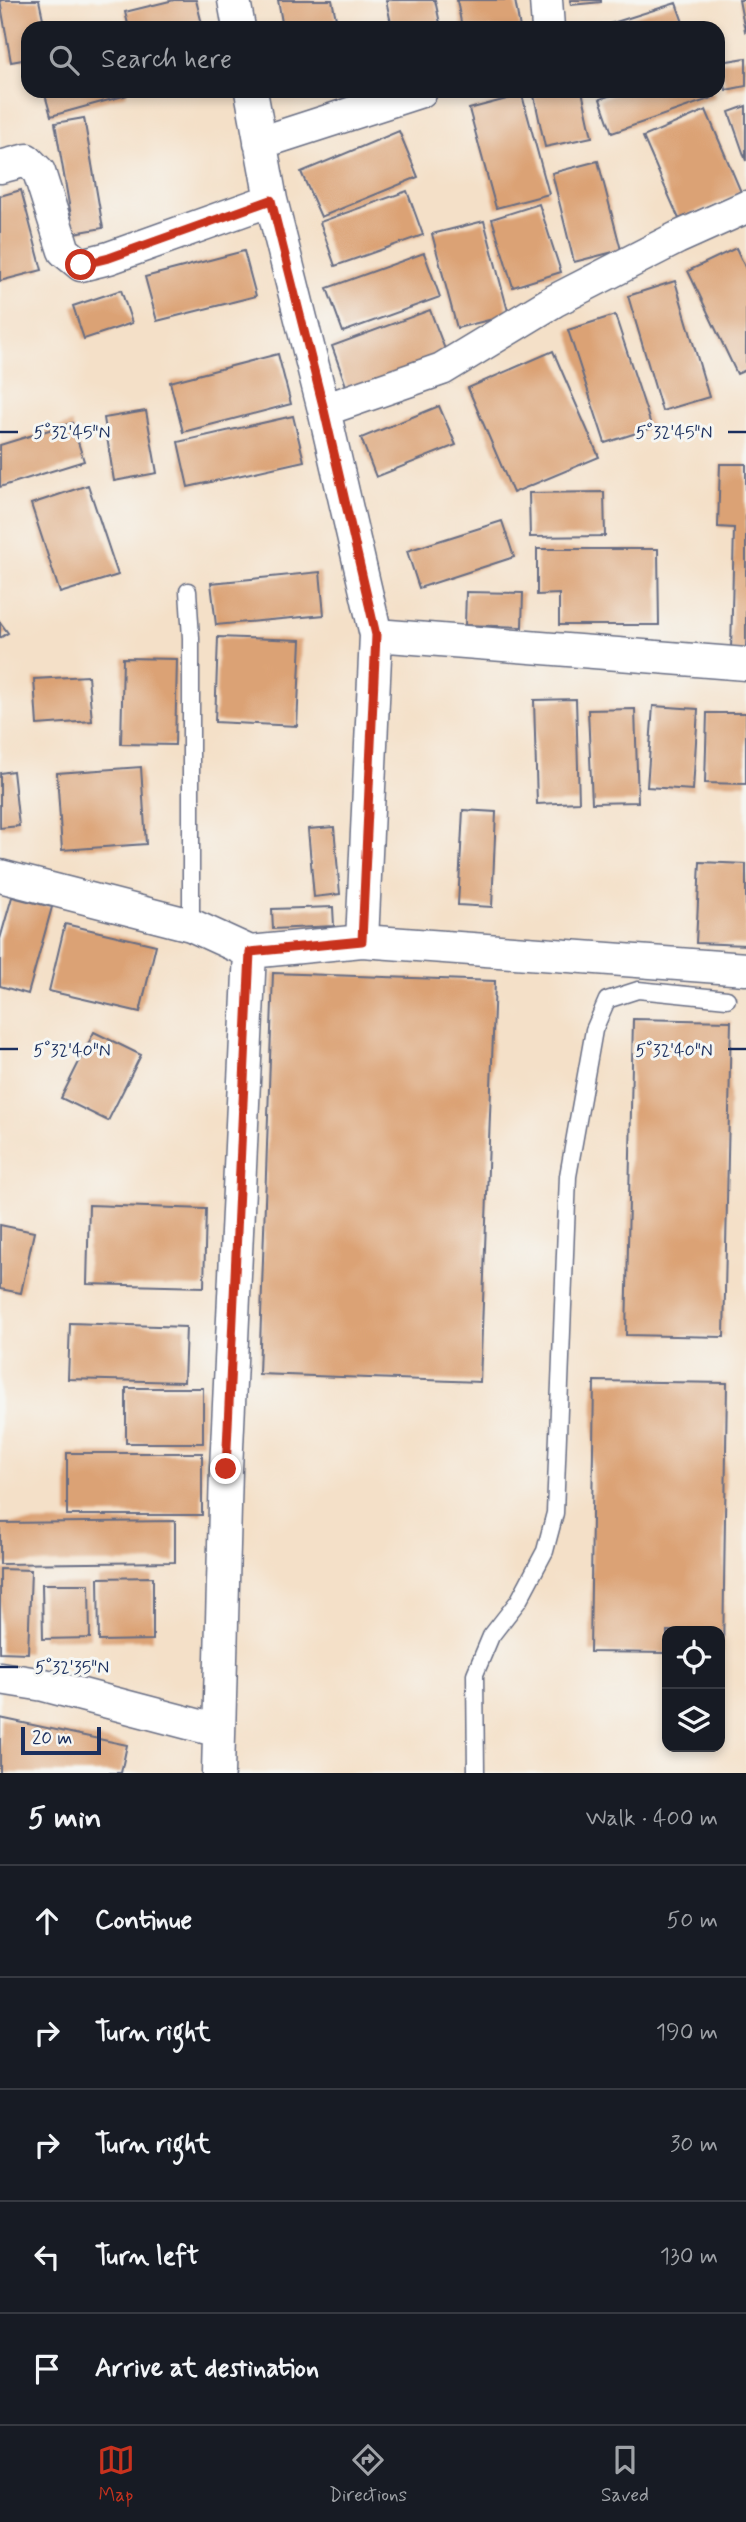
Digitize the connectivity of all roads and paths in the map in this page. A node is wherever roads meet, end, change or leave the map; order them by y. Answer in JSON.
{"nodes":[{"id":1,"x":234,"y":0,"type":"edge"},
{"id":2,"x":546,"y":0,"type":"edge"},
{"id":3,"x":238,"y":21,"type":"edge"},
{"id":4,"x":548,"y":21,"type":"edge"},
{"id":5,"x":252,"y":98,"type":"edge"},
{"id":6,"x":399,"y":98,"type":"edge"},
{"id":7,"x":260,"y":143,"type":"junction"},
{"id":8,"x":0,"y":167,"type":"edge"},
{"id":9,"x":271,"y":200,"type":"junction"},
{"id":10,"x":746,"y":207,"type":"edge"},
{"id":11,"x":324,"y":410,"type":"junction"},
{"id":12,"x":188,"y":591,"type":"dead end"},
{"id":13,"x":376,"y":635,"type":"junction"},
{"id":14,"x":746,"y":664,"type":"edge"},
{"id":15,"x":0,"y":876,"type":"edge"},
{"id":16,"x":191,"y":925,"type":"junction"},
{"id":17,"x":362,"y":941,"type":"junction"},
{"id":18,"x":250,"y":952,"type":"junction"},
{"id":19,"x":746,"y":969,"type":"edge"},
{"id":20,"x":727,"y":999,"type":"dead end"},
{"id":21,"x":0,"y":1678,"type":"edge"},
{"id":22,"x":219,"y":1731,"type":"junction"},
{"id":23,"x":218,"y":1773,"type":"edge"},
{"id":24,"x":476,"y":1773,"type":"edge"}],
"edges":[{"from":1,"to":3,"type":"street"},
{"from":2,"to":4,"type":"street"},
{"from":5,"to":7,"type":"street"},
{"from":6,"to":7,"type":"street"},
{"from":7,"to":9,"type":"street"},
{"from":8,"to":9,"type":"street"},
{"from":9,"to":11,"type":"street"},
{"from":10,"to":11,"type":"street"},
{"from":11,"to":13,"type":"street"},
{"from":12,"to":16,"type":"lane"},
{"from":13,"to":14,"type":"street"},
{"from":13,"to":17,"type":"street"},
{"from":15,"to":16,"type":"street"},
{"from":16,"to":18,"type":"street"},
{"from":17,"to":18,"type":"street"},
{"from":17,"to":19,"type":"street"},
{"from":18,"to":22,"type":"street"},
{"from":20,"to":24,"type":"lane"},
{"from":21,"to":22,"type":"street"},
{"from":22,"to":23,"type":"street"}]}
